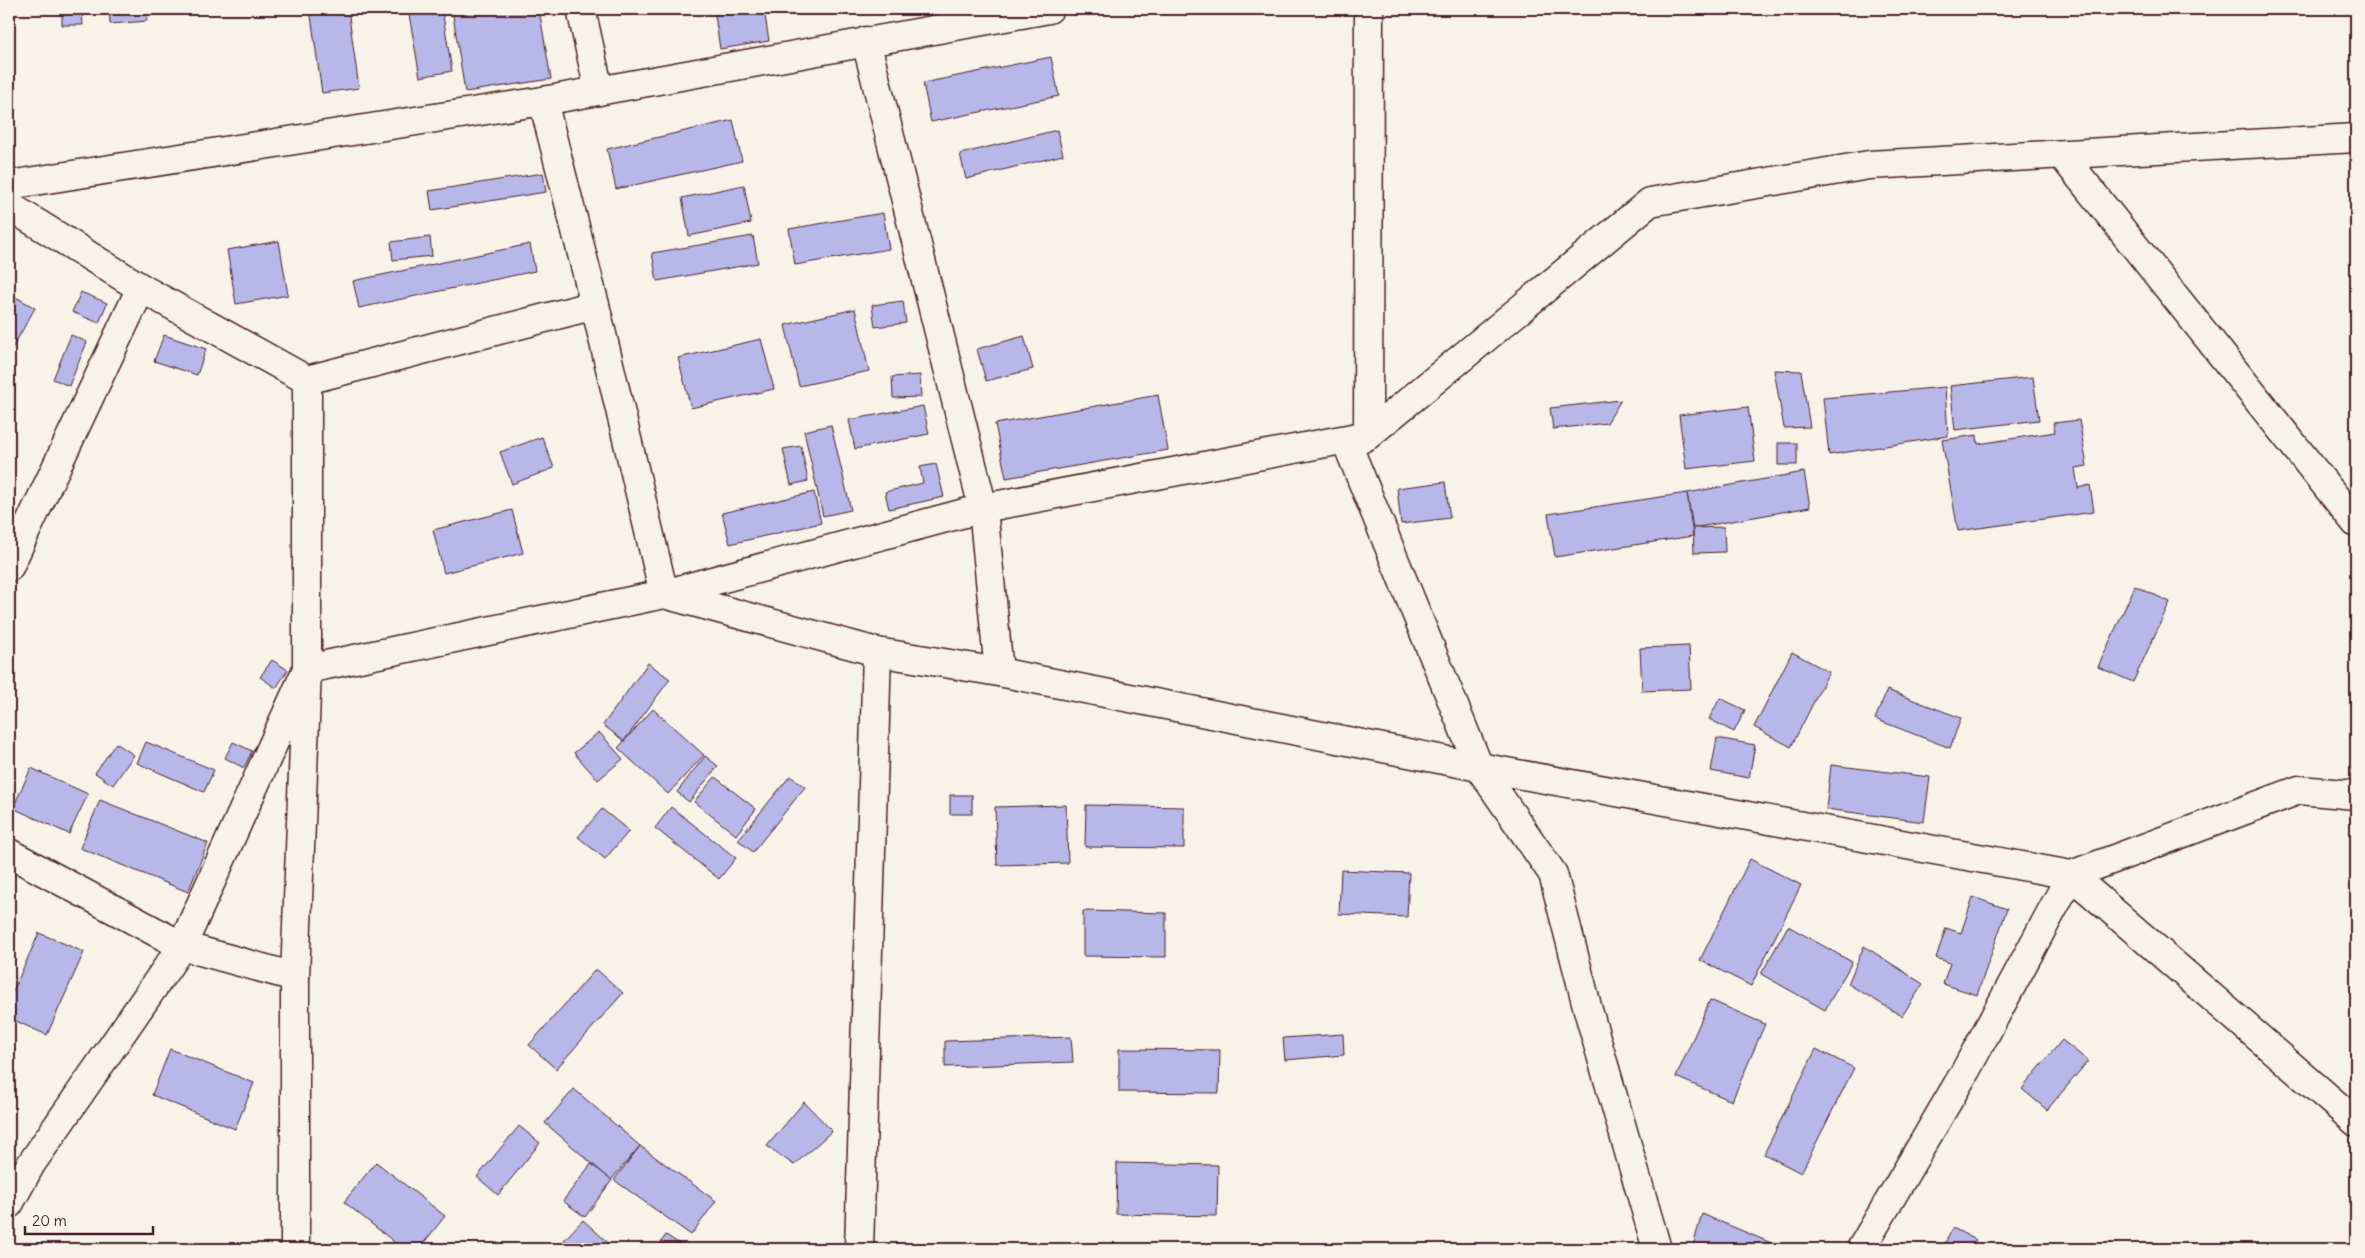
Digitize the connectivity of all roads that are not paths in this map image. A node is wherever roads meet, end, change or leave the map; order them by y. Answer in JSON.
{"nodes":[{"id":1,"x":581,"y":9,"type":"edge"},
{"id":2,"x":1049,"y":9,"type":"edge"},
{"id":3,"x":1369,"y":9,"type":"edge"},
{"id":4,"x":866,"y":41,"type":"junction"},
{"id":5,"x":599,"y":91,"type":"junction"},
{"id":6,"x":543,"y":101,"type":"junction"},
{"id":7,"x":2356,"y":138,"type":"edge"},
{"id":8,"x":2062,"y":155,"type":"junction"},
{"id":9,"x":9,"y":185,"type":"edge"},
{"id":10,"x":9,"y":206,"type":"edge"},
{"id":11,"x":141,"y":288,"type":"junction"},
{"id":12,"x":595,"y":305,"type":"junction"},
{"id":13,"x":307,"y":380,"type":"junction"},
{"id":14,"x":1368,"y":434,"type":"junction"},
{"id":15,"x":983,"y":508,"type":"junction"},
{"id":16,"x":2356,"y":523,"type":"edge"},
{"id":17,"x":9,"y":567,"type":"edge"},
{"id":18,"x":664,"y":594,"type":"junction"},
{"id":19,"x":877,"y":652,"type":"junction"},
{"id":20,"x":307,"y":669,"type":"junction"},
{"id":21,"x":999,"y":672,"type":"junction"},
{"id":22,"x":1479,"y":767,"type":"junction"},
{"id":23,"x":2356,"y":795,"type":"edge"},
{"id":24,"x":9,"y":853,"type":"edge"},
{"id":25,"x":2072,"y":875,"type":"junction"},
{"id":26,"x":182,"y":946,"type":"junction"},
{"id":27,"x":295,"y":977,"type":"junction"},
{"id":28,"x":2356,"y":1122,"type":"edge"},
{"id":29,"x":9,"y":1204,"type":"edge"},
{"id":30,"x":295,"y":1249,"type":"edge"},
{"id":31,"x":859,"y":1249,"type":"edge"},
{"id":32,"x":1657,"y":1249,"type":"edge"},
{"id":33,"x":1861,"y":1249,"type":"edge"}],
"edges":[{"from":1,"to":5,"type":"street"},
{"from":2,"to":4,"type":"street"},
{"from":3,"to":14,"type":"street"},
{"from":4,"to":5,"type":"street"},
{"from":4,"to":15,"type":"street"},
{"from":5,"to":6,"type":"street"},
{"from":6,"to":9,"type":"street"},
{"from":6,"to":12,"type":"street"},
{"from":7,"to":8,"type":"street"},
{"from":8,"to":14,"type":"street"},
{"from":8,"to":16,"type":"street"},
{"from":10,"to":11,"type":"street"},
{"from":11,"to":13,"type":"street"},
{"from":11,"to":17,"type":"street"},
{"from":12,"to":13,"type":"street"},
{"from":12,"to":18,"type":"street"},
{"from":13,"to":20,"type":"street"},
{"from":14,"to":15,"type":"street"},
{"from":14,"to":22,"type":"street"},
{"from":15,"to":18,"type":"street"},
{"from":15,"to":21,"type":"street"},
{"from":18,"to":19,"type":"street"},
{"from":18,"to":20,"type":"street"},
{"from":19,"to":21,"type":"street"},
{"from":19,"to":31,"type":"street"},
{"from":20,"to":26,"type":"street"},
{"from":20,"to":27,"type":"street"},
{"from":21,"to":22,"type":"street"},
{"from":22,"to":25,"type":"street"},
{"from":22,"to":32,"type":"street"},
{"from":23,"to":25,"type":"street"},
{"from":24,"to":26,"type":"street"},
{"from":25,"to":28,"type":"street"},
{"from":25,"to":33,"type":"street"},
{"from":26,"to":27,"type":"street"},
{"from":26,"to":29,"type":"street"},
{"from":27,"to":30,"type":"street"}]}
